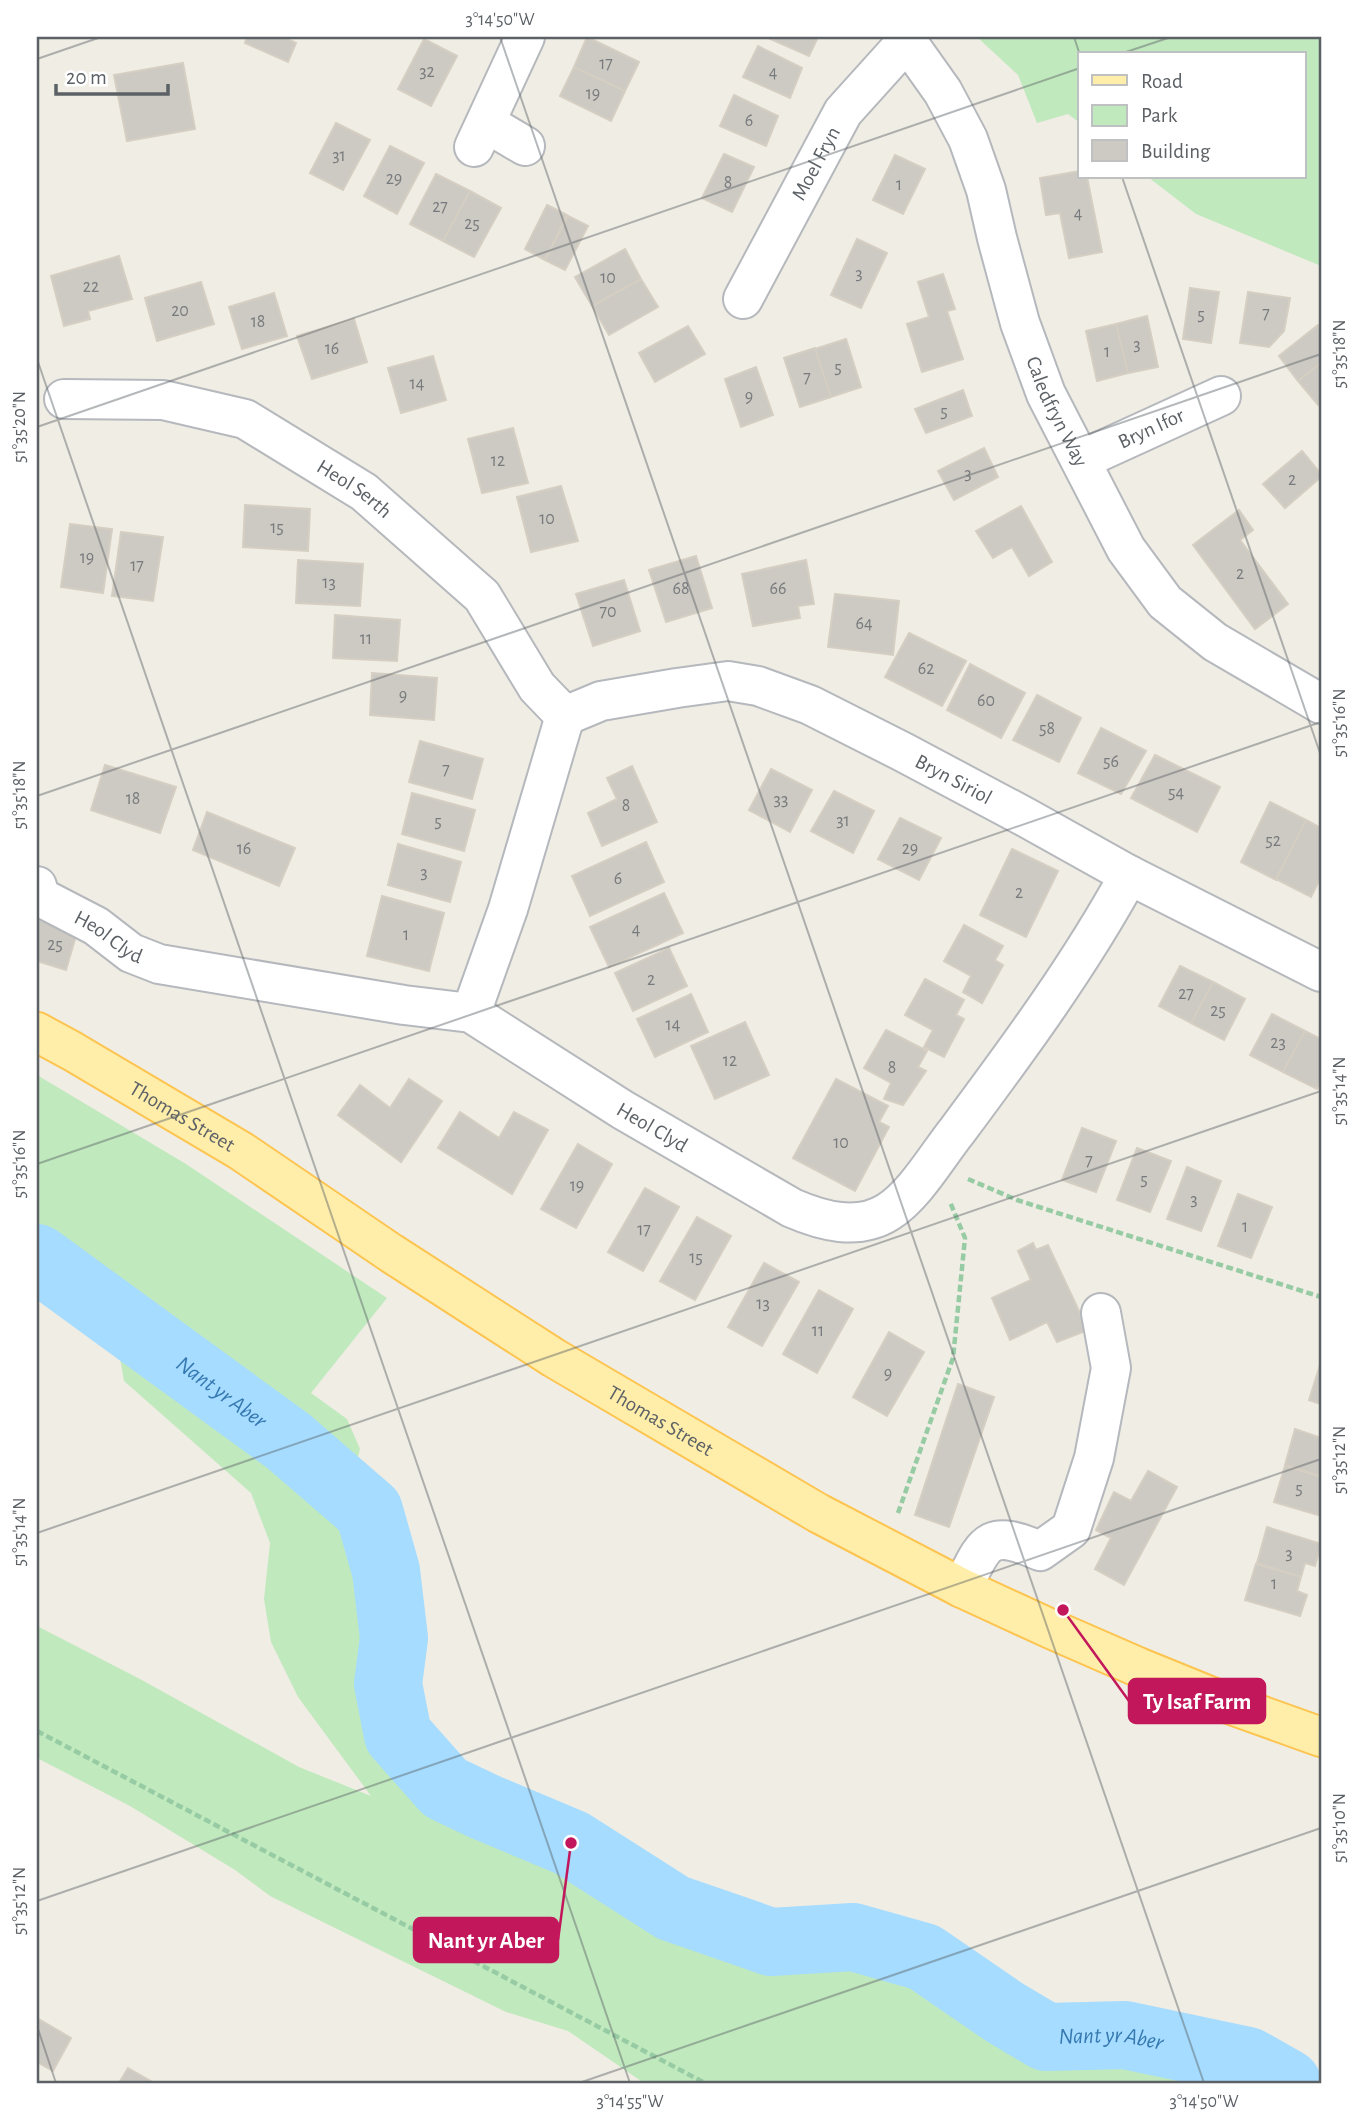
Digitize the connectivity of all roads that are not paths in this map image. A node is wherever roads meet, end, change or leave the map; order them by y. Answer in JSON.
{"nodes":[{"id":1,"x":525,"y":37,"type":"edge"},
{"id":2,"x":905,"y":39,"type":"edge"},
{"id":3,"x":525,"y":146,"type":"dead end"},
{"id":4,"x":743,"y":299,"type":"dead end"},
{"id":5,"x":1221,"y":396,"type":"dead end"},
{"id":6,"x":64,"y":399,"type":"dead end"},
{"id":7,"x":1081,"y":460,"type":"junction"},
{"id":8,"x":1321,"y":704,"type":"edge"},
{"id":9,"x":565,"y":716,"type":"junction"},
{"id":10,"x":1129,"y":875,"type":"junction"},
{"id":11,"x":37,"y":886,"type":"edge"},
{"id":12,"x":1321,"y":972,"type":"edge"},
{"id":13,"x":471,"y":1013,"type":"junction"},
{"id":14,"x":37,"y":1032,"type":"edge"},
{"id":15,"x":1101,"y":1312,"type":"dead end"},
{"id":16,"x":962,"y":1588,"type":"junction"},
{"id":17,"x":1321,"y":1737,"type":"edge"}],
"edges":[{"from":1,"to":3,"type":"street"},
{"from":2,"to":4,"type":"street","name":"Moel Fryn"},
{"from":2,"to":7,"type":"street","name":"Caledfryn Way"},
{"from":5,"to":7,"type":"street","name":"Bryn Ifor"},
{"from":6,"to":9,"type":"street","name":"Heol Serth"},
{"from":7,"to":8,"type":"street","name":"Caledfryn Way"},
{"from":9,"to":10,"type":"street","name":"Bryn Siriol"},
{"from":9,"to":13,"type":"street"},
{"from":10,"to":12,"type":"street","name":"Bryn Siriol"},
{"from":10,"to":13,"type":"street","name":"Heol Clyd"},
{"from":11,"to":13,"type":"street","name":"Heol Clyd"},
{"from":14,"to":16,"type":"main road","name":"Thomas Street"},
{"from":15,"to":16,"type":"street"},
{"from":16,"to":17,"type":"main road","name":"Thomas Street"}]}
